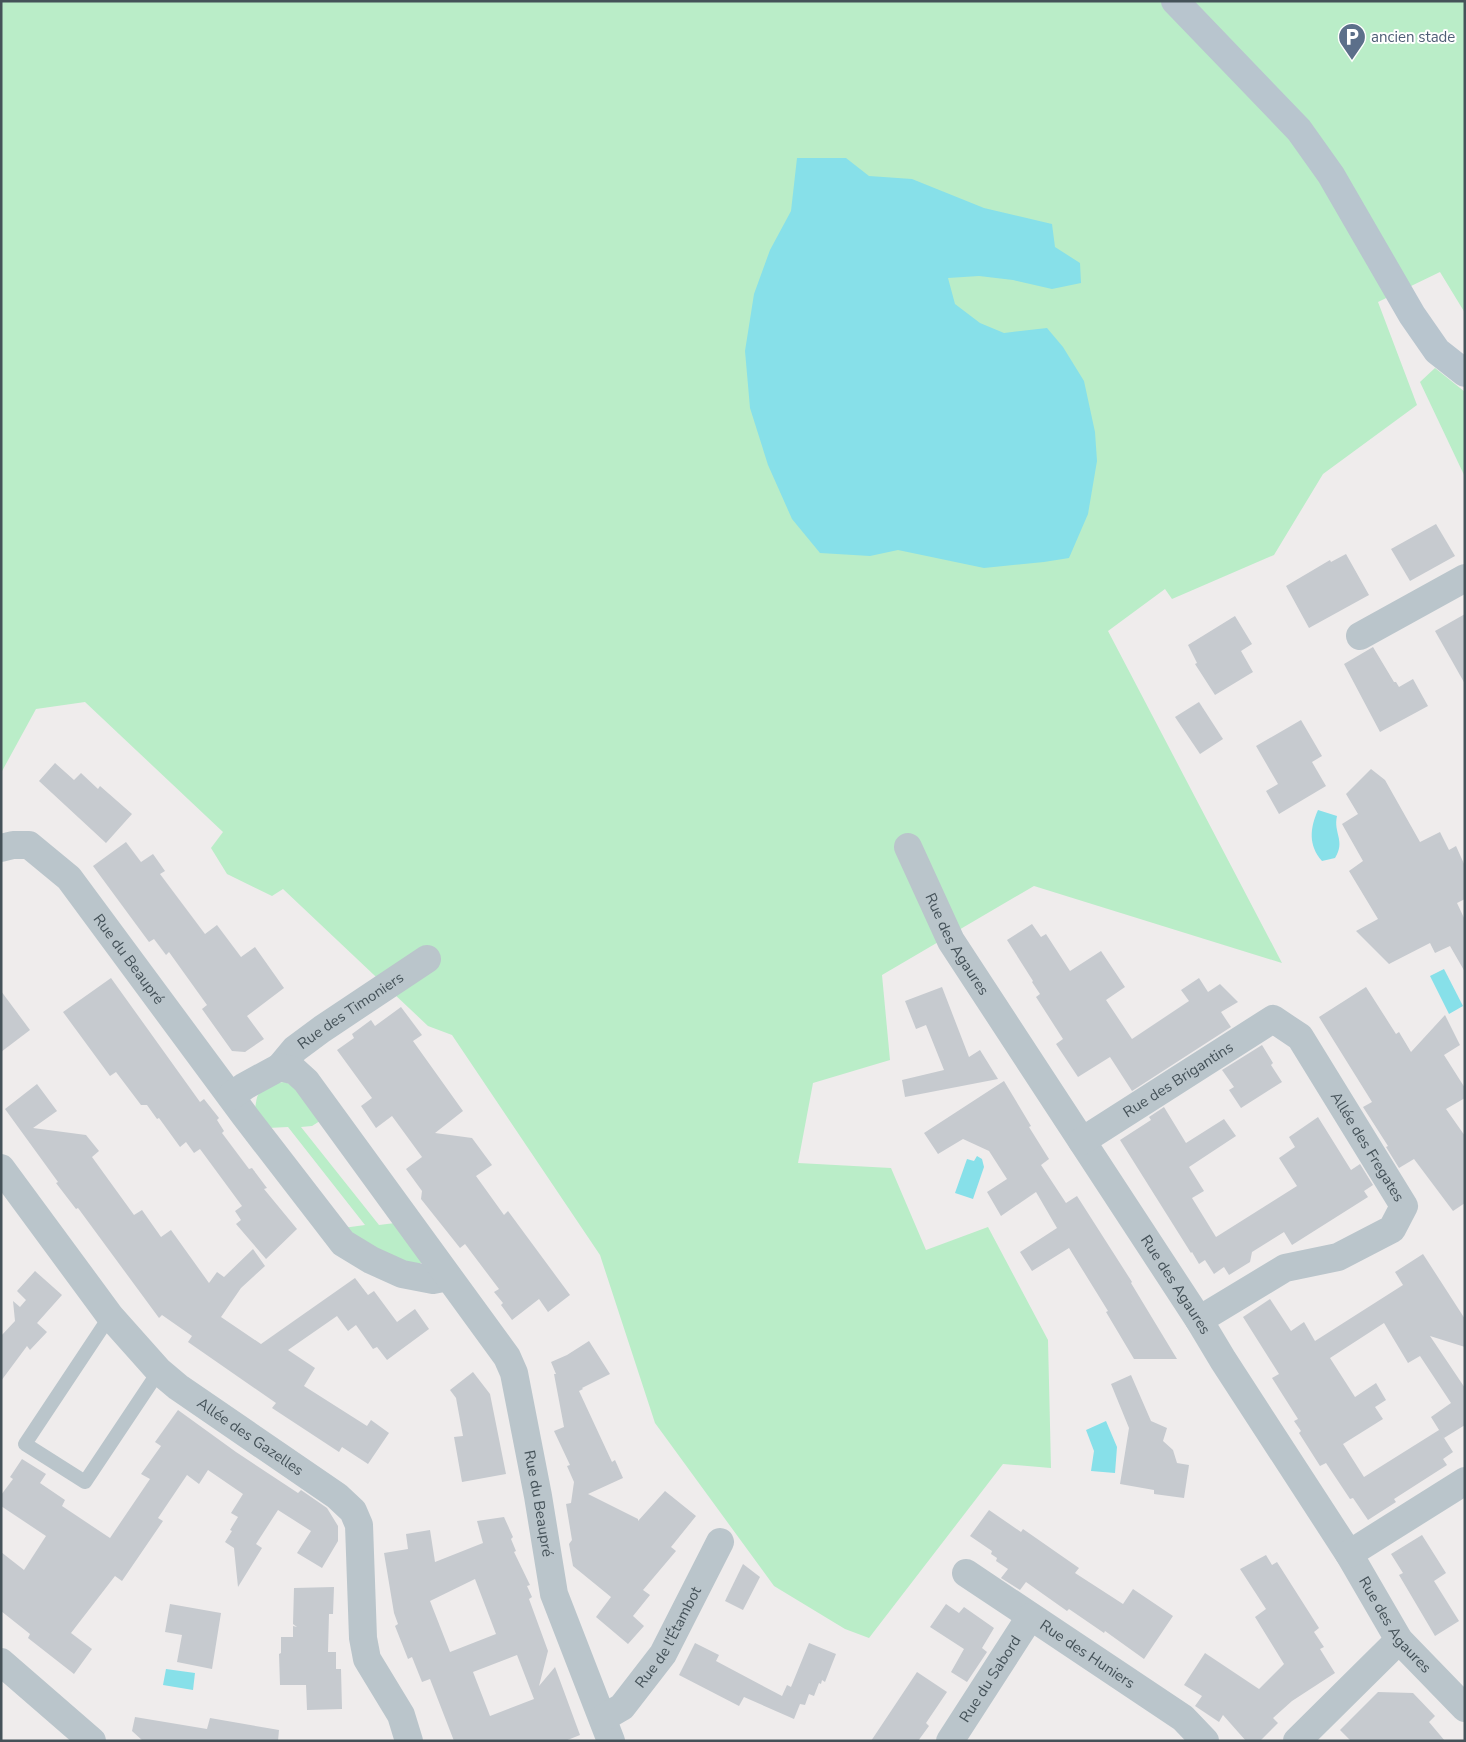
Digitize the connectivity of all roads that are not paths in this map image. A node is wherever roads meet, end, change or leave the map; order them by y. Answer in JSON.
{"nodes":[{"id":1,"x":1175,"y":1,"type":"edge"},
{"id":2,"x":1465,"y":373,"type":"edge"},
{"id":3,"x":1465,"y":578,"type":"edge"},
{"id":4,"x":1360,"y":636,"type":"dead end"},
{"id":5,"x":7,"y":846,"type":"edge"},
{"id":6,"x":908,"y":847,"type":"dead end"},
{"id":7,"x":427,"y":959,"type":"dead end"},
{"id":8,"x":1273,"y":1019,"type":"joint"},
{"id":9,"x":280,"y":1067,"type":"junction"},
{"id":10,"x":231,"y":1096,"type":"junction"},
{"id":11,"x":1082,"y":1141,"type":"junction"},
{"id":12,"x":1,"y":1168,"type":"edge"},
{"id":13,"x":448,"y":1277,"type":"junction"},
{"id":14,"x":110,"y":1316,"type":"junction"},
{"id":15,"x":1199,"y":1320,"type":"junction"},
{"id":16,"x":159,"y":1371,"type":"junction"},
{"id":17,"x":1465,"y":1480,"type":"edge"},
{"id":18,"x":720,"y":1542,"type":"dead end"},
{"id":19,"x":1349,"y":1554,"type":"junction"},
{"id":20,"x":966,"y":1573,"type":"dead end"},
{"id":21,"x":1030,"y":1617,"type":"junction"},
{"id":22,"x":1399,"y":1640,"type":"junction"},
{"id":23,"x":1,"y":1662,"type":"edge"},
{"id":24,"x":1465,"y":1708,"type":"edge"},
{"id":25,"x":607,"y":1730,"type":"edge"},
{"id":26,"x":92,"y":1741,"type":"edge"},
{"id":27,"x":409,"y":1741,"type":"edge"},
{"id":28,"x":950,"y":1741,"type":"edge"},
{"id":29,"x":1205,"y":1741,"type":"edge"},
{"id":30,"x":1297,"y":1741,"type":"edge"}],
"edges":[{"from":1,"to":2,"type":"street"},
{"from":3,"to":4,"type":"street"},
{"from":5,"to":10,"type":"street","name":"Rue du Beaupré"},
{"from":6,"to":11,"type":"street","name":"Rue des Agaures"},
{"from":7,"to":9,"type":"street","name":"Rue des Timoniers"},
{"from":8,"to":11,"type":"street","name":"Rue des Brigantins"},
{"from":8,"to":15,"type":"street","name":"Allée des Fregates"},
{"from":9,"to":10,"type":"street"},
{"from":9,"to":13,"type":"street","name":"Rue du Beaupré"},
{"from":10,"to":13,"type":"street","name":"Rue du Beaupré"},
{"from":11,"to":15,"type":"street","name":"Rue des Agaures"},
{"from":12,"to":14,"type":"street","name":"Allée des Gazelles"},
{"from":13,"to":25,"type":"street","name":"Rue du Beaupré"},
{"from":14,"to":16,"type":"street","name":"Allée des Gazelles"},
{"from":14,"to":16,"type":"lane"},
{"from":15,"to":19,"type":"street","name":"Rue des Agaures"},
{"from":16,"to":27,"type":"street","name":"Allée des Gazelles"},
{"from":17,"to":19,"type":"street"},
{"from":18,"to":25,"type":"street","name":"Rue de l'Étambot"},
{"from":19,"to":22,"type":"street","name":"Rue des Agaures"},
{"from":20,"to":21,"type":"street","name":"Rue des Huniers"},
{"from":21,"to":28,"type":"street","name":"Rue du Sabord"},
{"from":21,"to":29,"type":"street","name":"Rue des Huniers"},
{"from":22,"to":24,"type":"street","name":"Rue des Agaures"},
{"from":22,"to":30,"type":"street"},
{"from":23,"to":26,"type":"street"}]}
